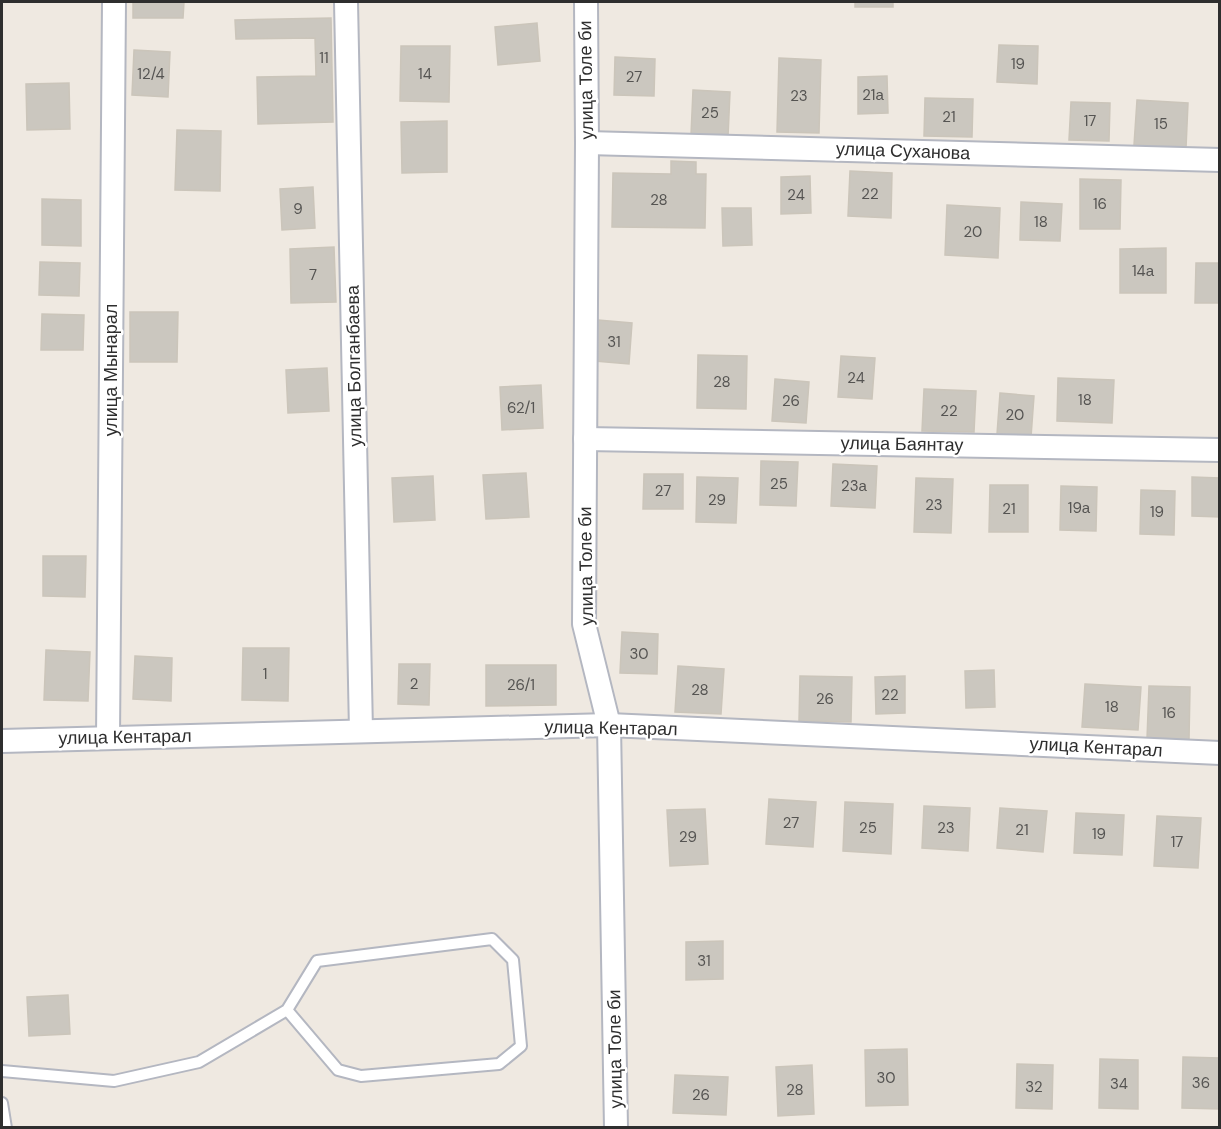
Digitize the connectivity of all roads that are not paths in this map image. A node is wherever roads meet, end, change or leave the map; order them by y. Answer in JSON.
{"nodes":[{"id":1,"x":114,"y":2,"type":"edge"},
{"id":2,"x":346,"y":2,"type":"edge"},
{"id":3,"x":586,"y":2,"type":"edge"},
{"id":4,"x":587,"y":143,"type":"junction"},
{"id":5,"x":1220,"y":160,"type":"edge"},
{"id":6,"x":585,"y":439,"type":"junction"},
{"id":7,"x":1220,"y":450,"type":"edge"},
{"id":8,"x":609,"y":725,"type":"junction"},
{"id":9,"x":361,"y":731,"type":"junction"},
{"id":10,"x":108,"y":738,"type":"junction"},
{"id":11,"x":2,"y":741,"type":"edge"},
{"id":12,"x":1220,"y":753,"type":"edge"},
{"id":13,"x":287,"y":1010,"type":"junction"},
{"id":14,"x":2,"y":1071,"type":"edge"},
{"id":15,"x":2,"y":1102,"type":"edge"},
{"id":16,"x":6,"y":1128,"type":"edge"},
{"id":17,"x":616,"y":1128,"type":"edge"}],
"edges":[{"from":1,"to":10,"type":"street","name":"улица Мынарал"},
{"from":2,"to":9,"type":"street","name":"улица Болганбаева"},
{"from":3,"to":4,"type":"street","name":"улица Толе би"},
{"from":4,"to":5,"type":"street","name":"улица Суханова"},
{"from":4,"to":6,"type":"street","name":"улица Толе би"},
{"from":6,"to":7,"type":"street","name":"улица Баянтау"},
{"from":6,"to":8,"type":"street","name":"улица Толе би"},
{"from":8,"to":9,"type":"street","name":"улица Кентарал"},
{"from":8,"to":12,"type":"street","name":"улица Кентарал"},
{"from":8,"to":17,"type":"street","name":"улица Толе би"},
{"from":9,"to":10,"type":"street","name":"улица Кентарал"},
{"from":10,"to":11,"type":"street","name":"улица Кентарал"},
{"from":13,"to":13,"type":"lane"},
{"from":13,"to":14,"type":"lane"},
{"from":15,"to":16,"type":"lane"}]}
